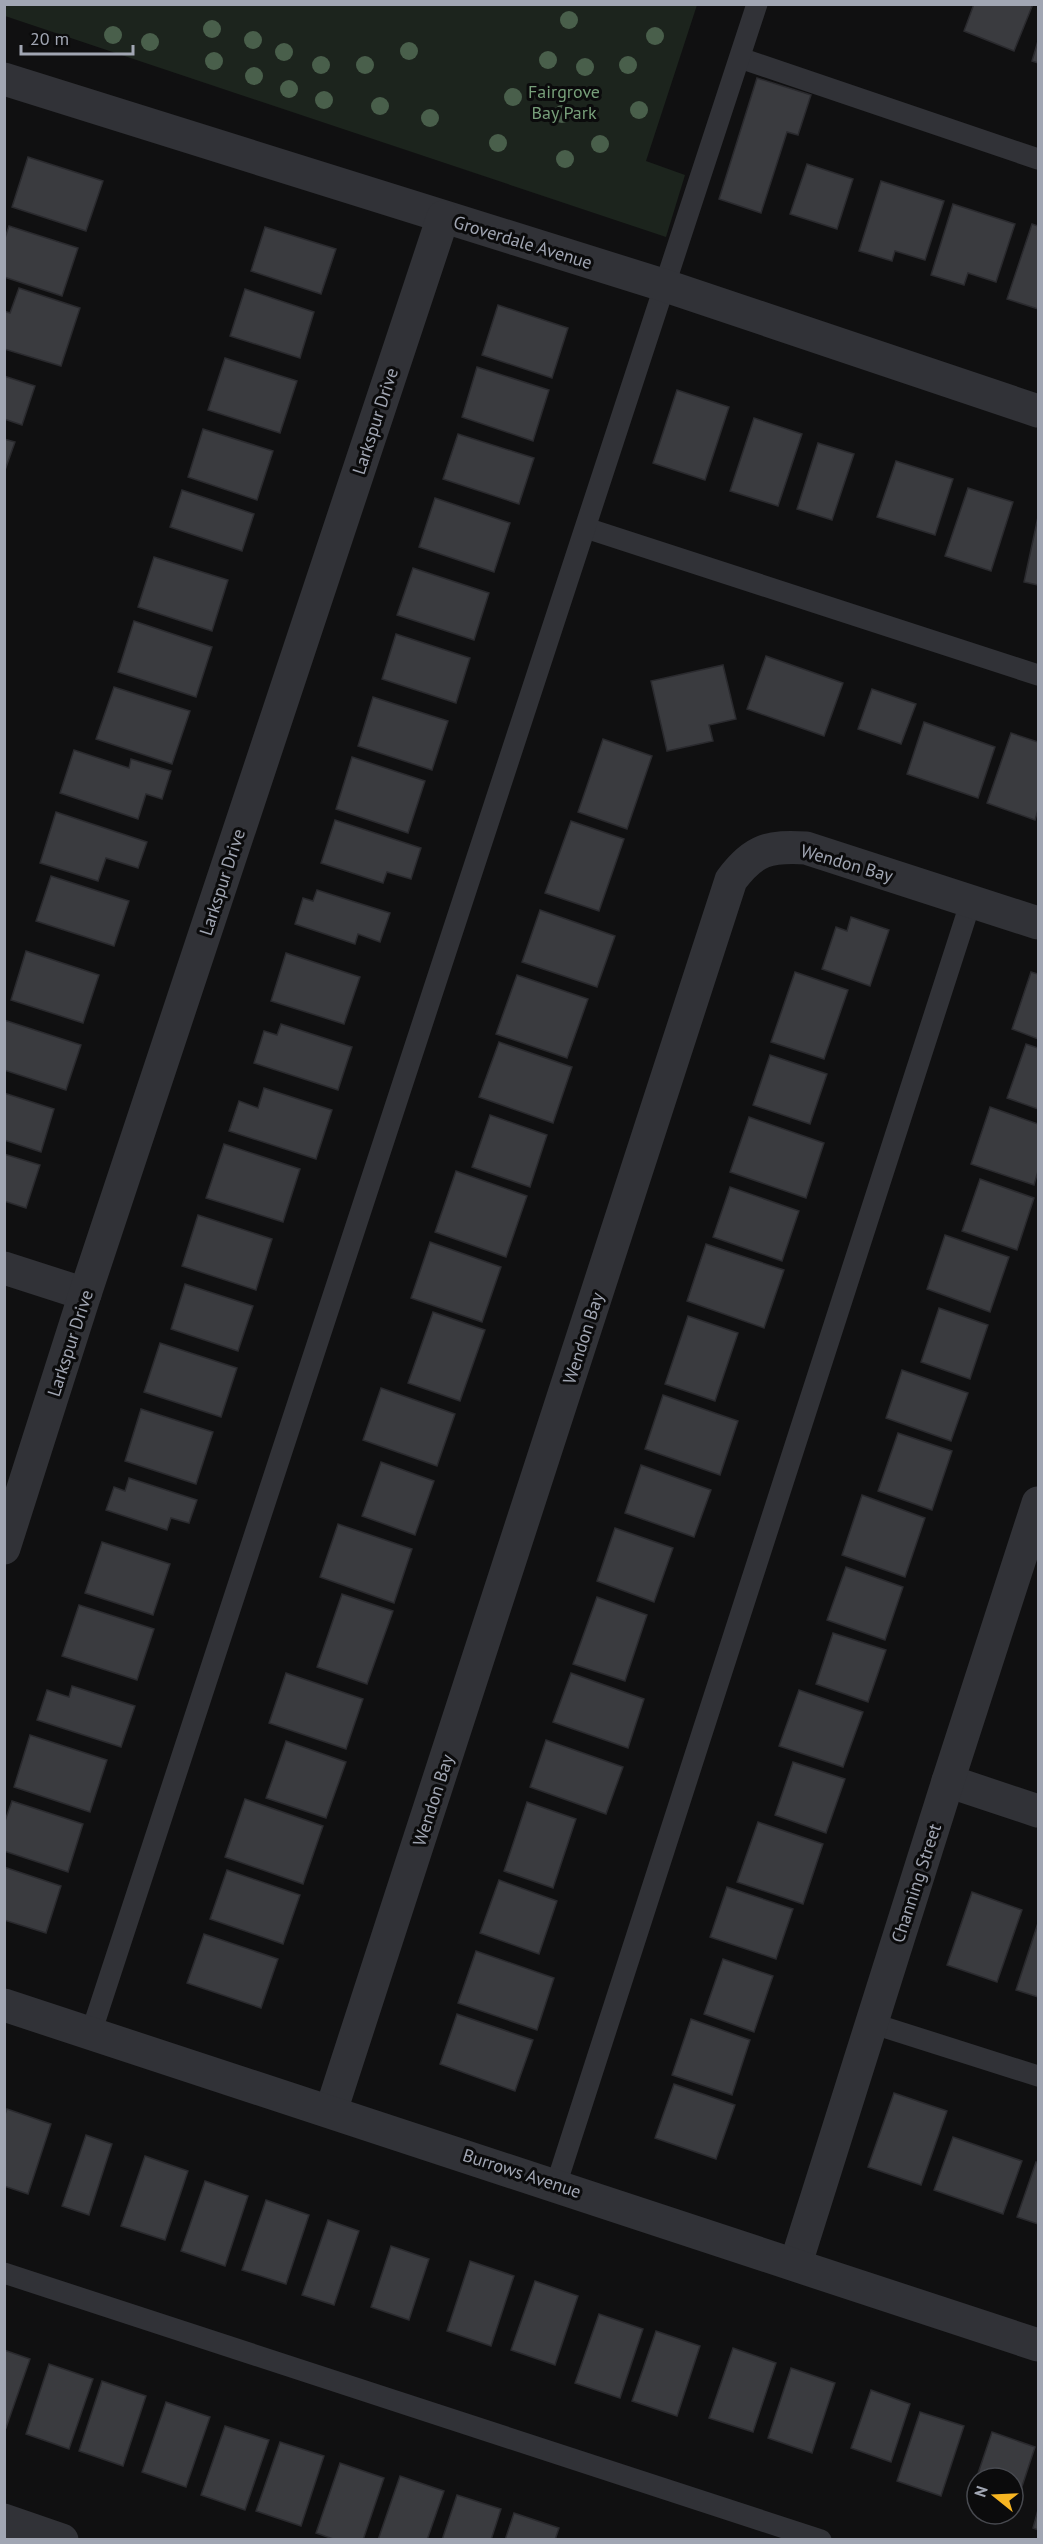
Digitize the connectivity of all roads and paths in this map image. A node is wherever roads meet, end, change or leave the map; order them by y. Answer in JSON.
{"nodes":[{"id":1,"x":757,"y":4,"type":"edge"},
{"id":2,"x":740,"y":58,"type":"junction"},
{"id":3,"x":4,"y":79,"type":"edge"},
{"id":4,"x":1038,"y":159,"type":"edge"},
{"id":5,"x":443,"y":217,"type":"junction"},
{"id":6,"x":666,"y":286,"type":"junction"},
{"id":7,"x":1038,"y":411,"type":"edge"},
{"id":8,"x":586,"y":528,"type":"junction"},
{"id":9,"x":1038,"y":675,"type":"edge"},
{"id":10,"x":971,"y":901,"type":"junction"},
{"id":11,"x":1038,"y":922,"type":"edge"},
{"id":12,"x":4,"y":1268,"type":"edge"},
{"id":13,"x":86,"y":1294,"type":"junction"},
{"id":14,"x":1038,"y":1503,"type":"edge"},
{"id":15,"x":4,"y":1548,"type":"edge"},
{"id":16,"x":948,"y":1781,"type":"junction"},
{"id":17,"x":1038,"y":1811,"type":"edge"},
{"id":18,"x":4,"y":2005,"type":"edge"},
{"id":19,"x":871,"y":2023,"type":"junction"},
{"id":20,"x":91,"y":2033,"type":"junction"},
{"id":21,"x":1038,"y":2076,"type":"edge"},
{"id":22,"x":331,"y":2111,"type":"junction"},
{"id":23,"x":556,"y":2184,"type":"junction"},
{"id":24,"x":796,"y":2263,"type":"junction"},
{"id":25,"x":4,"y":2273,"type":"edge"},
{"id":26,"x":1038,"y":2345,"type":"edge"},
{"id":27,"x":4,"y":2520,"type":"edge"},
{"id":28,"x":62,"y":2540,"type":"edge"},
{"id":29,"x":821,"y":2540,"type":"edge"}],
"edges":[{"from":1,"to":2,"type":"lane"},
{"from":2,"to":4,"type":"lane"},
{"from":2,"to":6,"type":"lane"},
{"from":3,"to":5,"type":"street","name":"Groverdale Avenue"},
{"from":5,"to":6,"type":"street","name":"Groverdale Avenue"},
{"from":5,"to":13,"type":"street","name":"Larkspur Drive"},
{"from":6,"to":7,"type":"street","name":"Groverdale Avenue"},
{"from":6,"to":8,"type":"lane"},
{"from":8,"to":9,"type":"lane"},
{"from":8,"to":20,"type":"lane"},
{"from":10,"to":11,"type":"street","name":"Wendon Bay"},
{"from":10,"to":22,"type":"street","name":"Wendon Bay"},
{"from":10,"to":23,"type":"lane"},
{"from":12,"to":13,"type":"street"},
{"from":13,"to":15,"type":"street","name":"Larkspur Drive"},
{"from":14,"to":16,"type":"street","name":"Channing Street"},
{"from":16,"to":17,"type":"street"},
{"from":16,"to":19,"type":"street","name":"Channing Street"},
{"from":18,"to":20,"type":"street","name":"Burrows Avenue"},
{"from":19,"to":21,"type":"lane"},
{"from":19,"to":24,"type":"street","name":"Channing Street"},
{"from":20,"to":22,"type":"street","name":"Burrows Avenue"},
{"from":22,"to":23,"type":"street","name":"Burrows Avenue"},
{"from":23,"to":24,"type":"street","name":"Burrows Avenue"},
{"from":24,"to":26,"type":"street","name":"Burrows Avenue"},
{"from":25,"to":29,"type":"lane"},
{"from":27,"to":28,"type":"street"}]}
